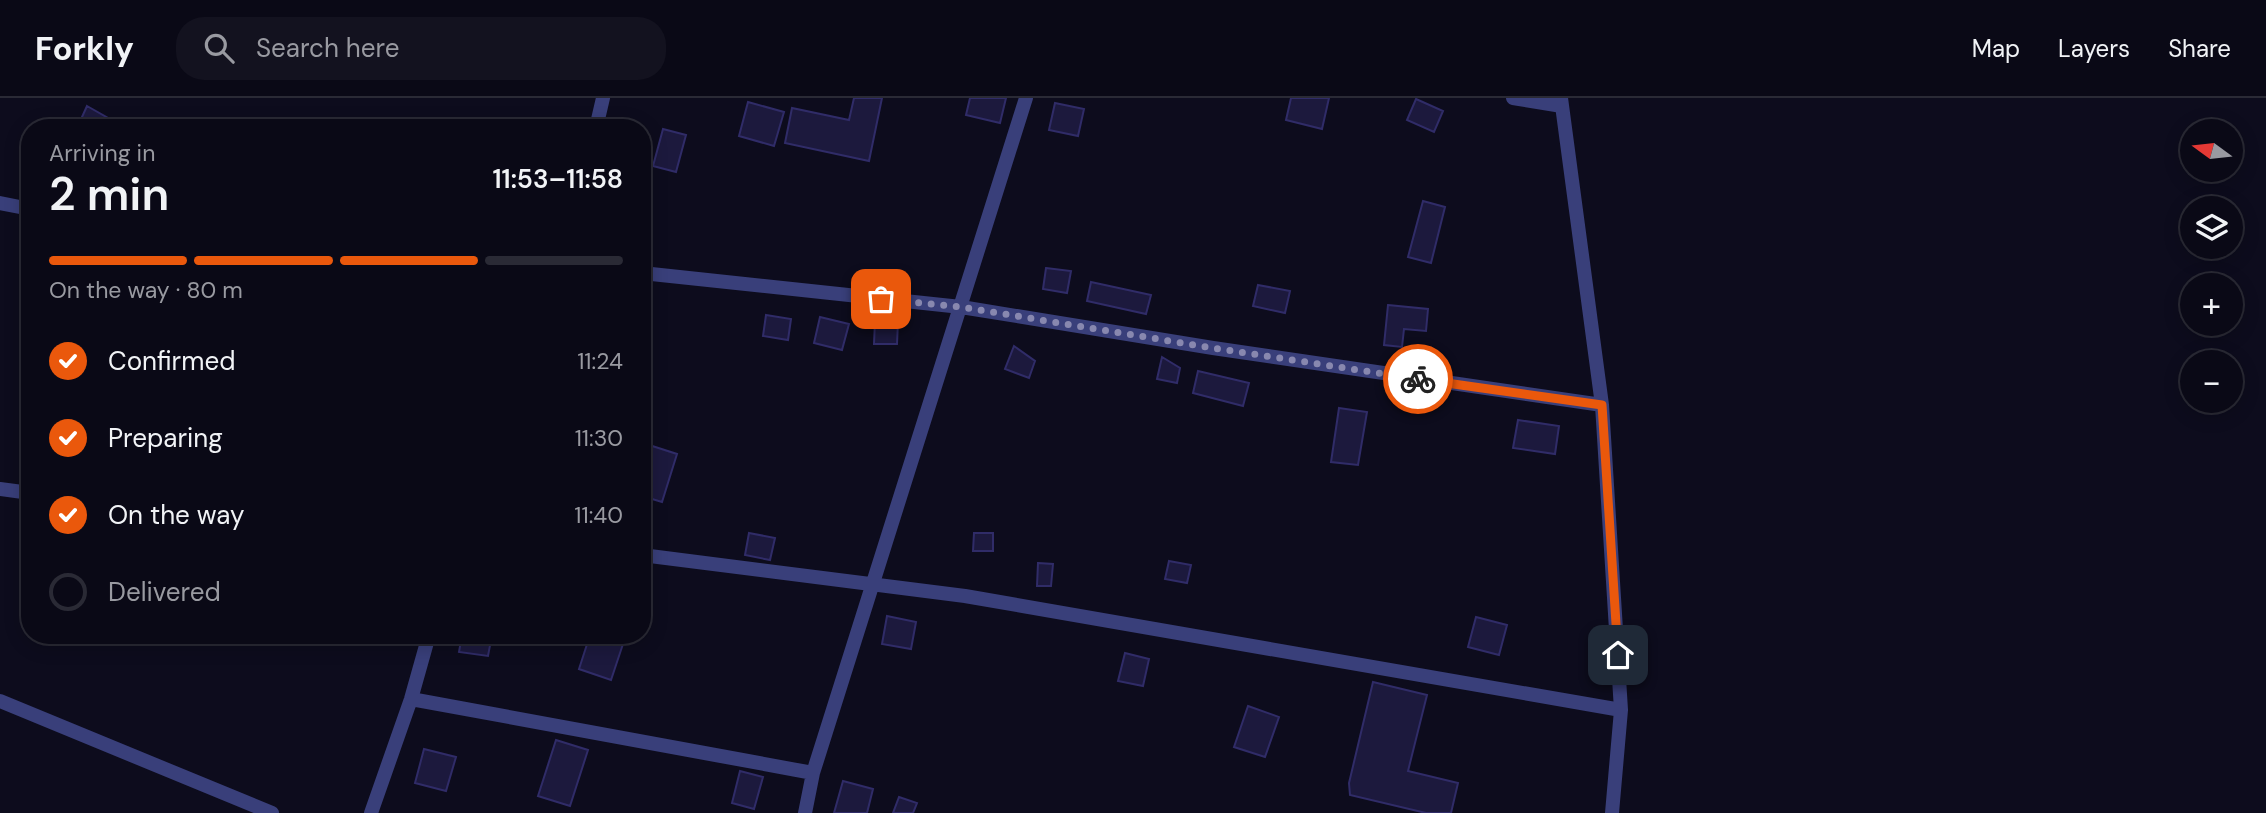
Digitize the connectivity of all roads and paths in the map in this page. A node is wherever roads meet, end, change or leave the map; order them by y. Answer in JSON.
{"nodes":[{"id":1,"x":603,"y":98,"type":"edge"},
{"id":2,"x":1026,"y":98,"type":"edge"},
{"id":3,"x":1513,"y":98,"type":"edge"},
{"id":4,"x":1562,"y":102,"type":"edge"},
{"id":5,"x":598,"y":119,"type":"edge"},
{"id":6,"x":0,"y":203,"type":"edge"},
{"id":7,"x":21,"y":207,"type":"edge"},
{"id":8,"x":651,"y":274,"type":"edge"},
{"id":9,"x":961,"y":307,"type":"junction"},
{"id":10,"x":1602,"y":405,"type":"junction"},
{"id":11,"x":0,"y":489,"type":"edge"},
{"id":12,"x":21,"y":492,"type":"edge"},
{"id":13,"x":651,"y":556,"type":"edge"},
{"id":14,"x":874,"y":584,"type":"junction"},
{"id":15,"x":426,"y":644,"type":"edge"},
{"id":16,"x":411,"y":699,"type":"junction"},
{"id":17,"x":0,"y":701,"type":"edge"},
{"id":18,"x":1622,"y":710,"type":"junction"},
{"id":19,"x":814,"y":773,"type":"junction"},
{"id":20,"x":272,"y":813,"type":"edge"},
{"id":21,"x":371,"y":813,"type":"edge"},
{"id":22,"x":804,"y":813,"type":"edge"},
{"id":23,"x":1612,"y":813,"type":"edge"}],
"edges":[{"from":1,"to":5,"type":"street"},
{"from":2,"to":9,"type":"street"},
{"from":3,"to":4,"type":"street"},
{"from":4,"to":10,"type":"street"},
{"from":6,"to":7,"type":"street"},
{"from":8,"to":9,"type":"street"},
{"from":9,"to":10,"type":"street"},
{"from":9,"to":14,"type":"street"},
{"from":10,"to":18,"type":"street"},
{"from":11,"to":12,"type":"street"},
{"from":13,"to":14,"type":"street"},
{"from":14,"to":18,"type":"street"},
{"from":14,"to":19,"type":"street"},
{"from":15,"to":16,"type":"street"},
{"from":16,"to":19,"type":"street"},
{"from":16,"to":21,"type":"street"},
{"from":17,"to":20,"type":"street"},
{"from":18,"to":23,"type":"street"},
{"from":19,"to":22,"type":"street"}]}
